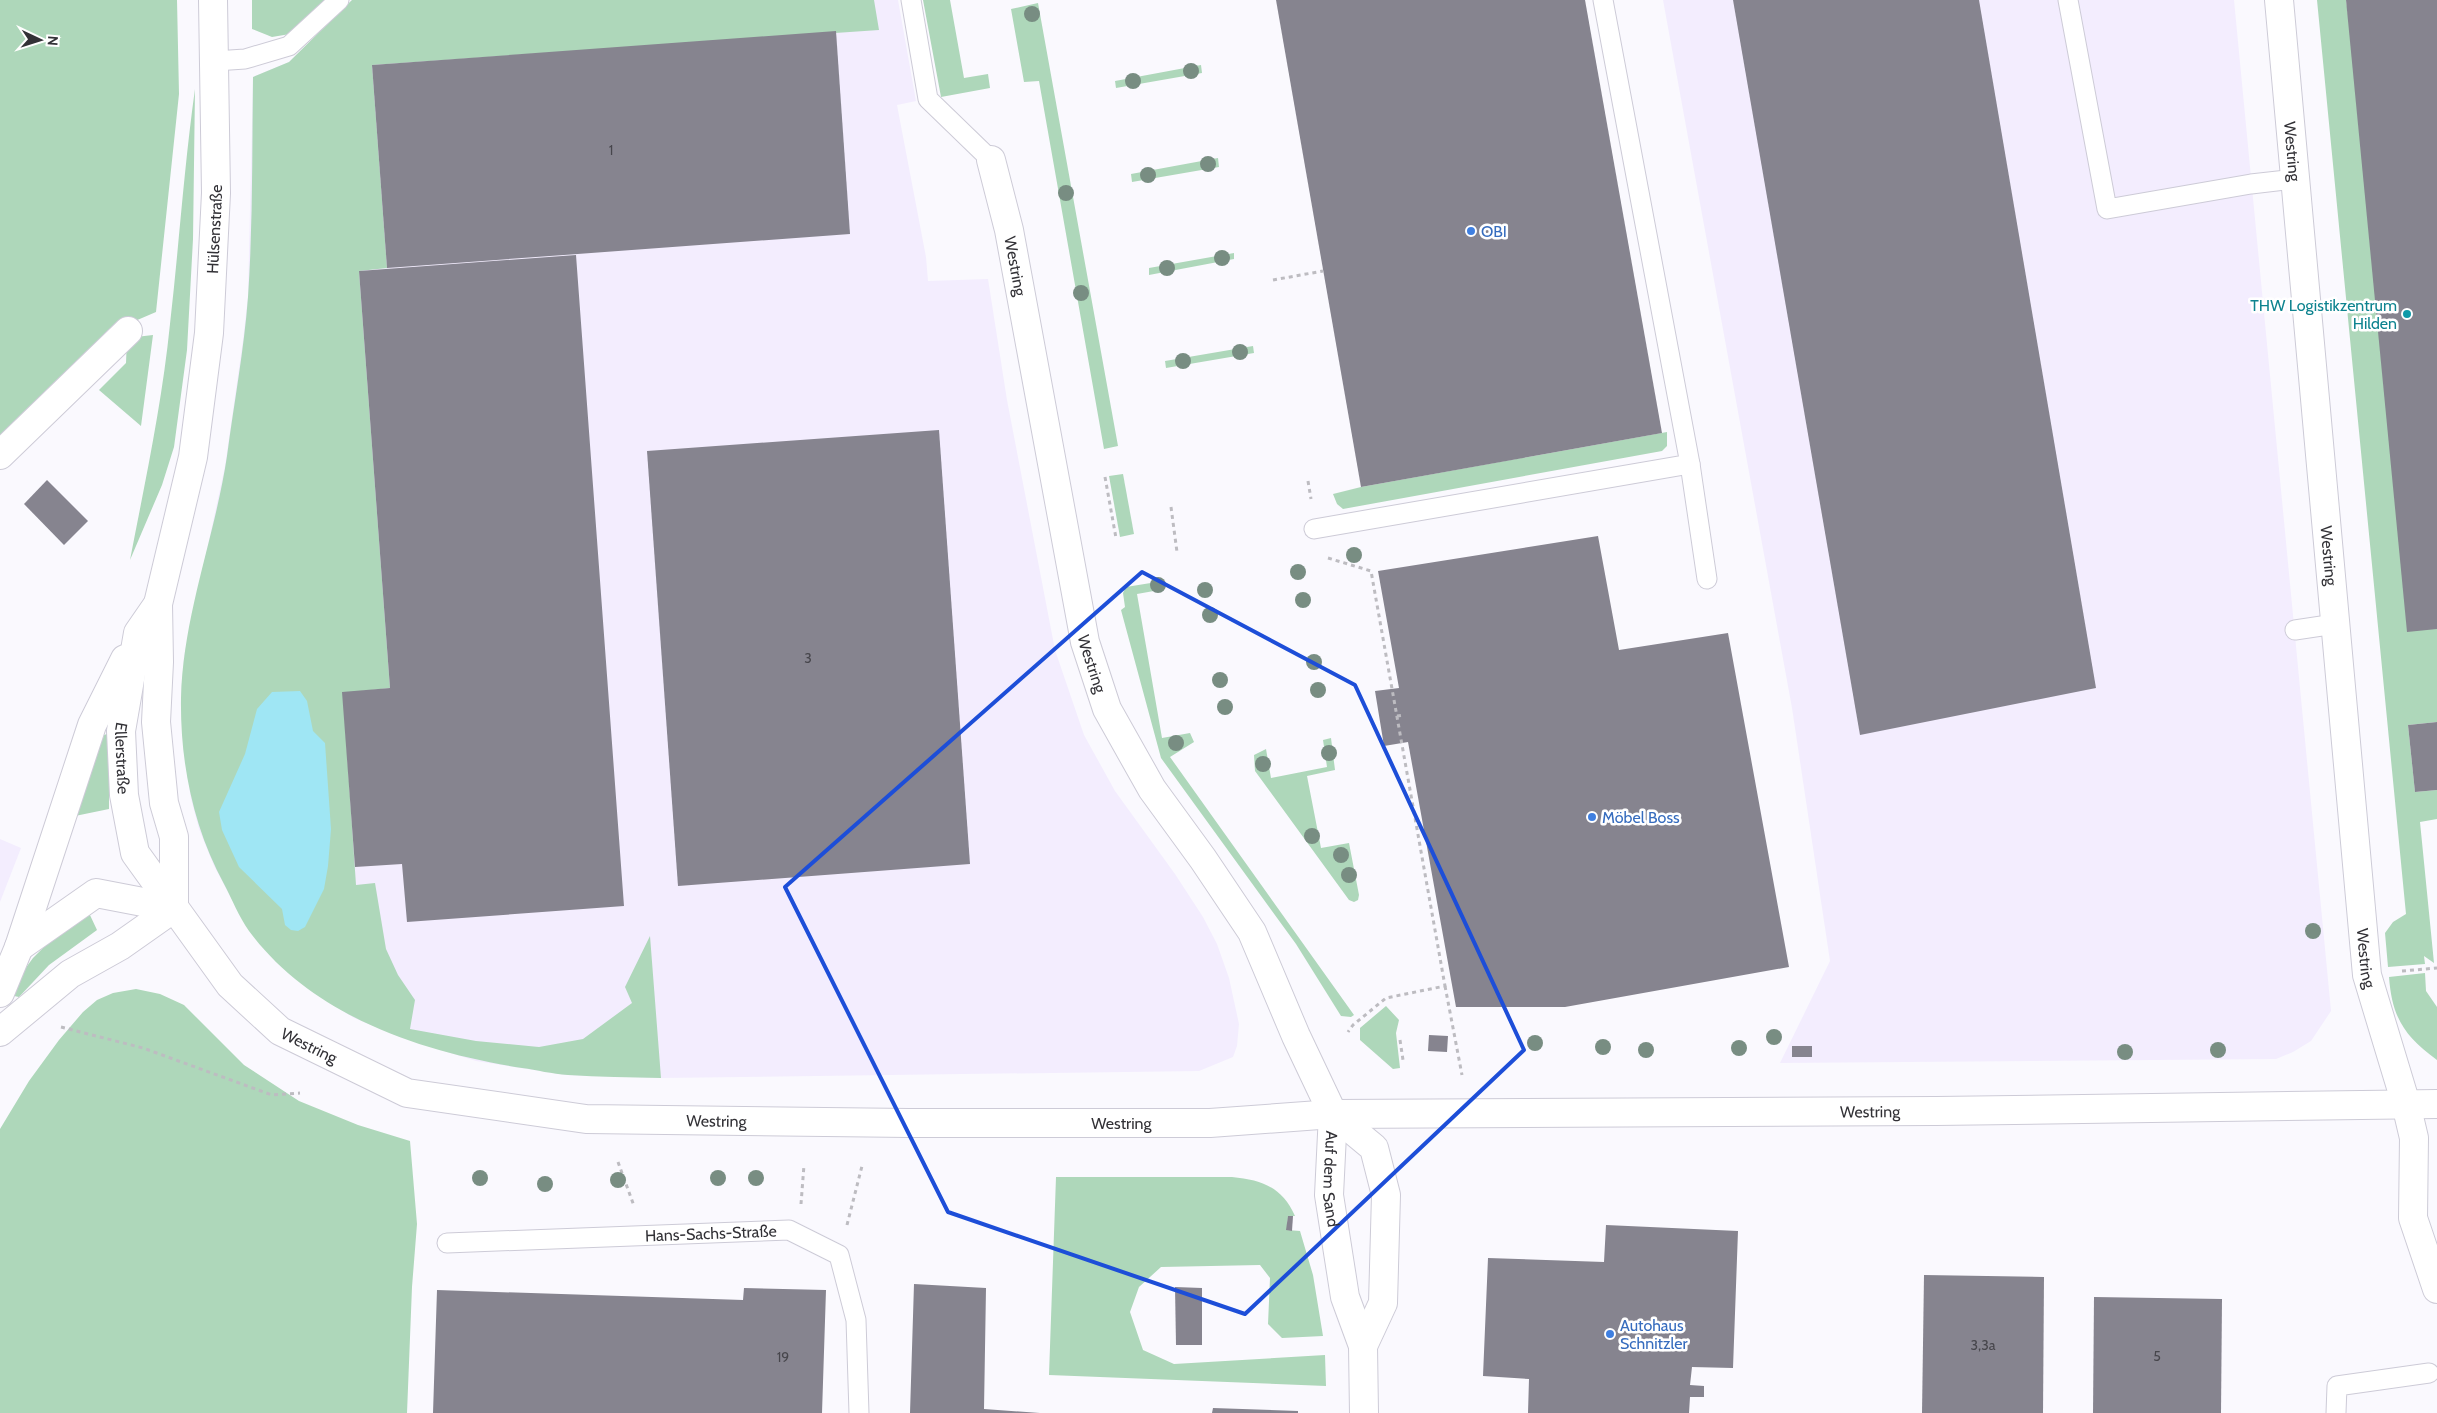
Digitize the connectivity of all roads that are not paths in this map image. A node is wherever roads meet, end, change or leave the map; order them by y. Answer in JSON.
{"nodes":[{"id":1,"x":213,"y":0,"type":"edge"},
{"id":2,"x":339,"y":0,"type":"edge"},
{"id":3,"x":911,"y":0,"type":"edge"},
{"id":4,"x":1603,"y":0,"type":"edge"},
{"id":5,"x":2068,"y":0,"type":"edge"},
{"id":6,"x":2279,"y":0,"type":"edge"},
{"id":7,"x":215,"y":61,"type":"junction"},
{"id":8,"x":991,"y":160,"type":"joint"},
{"id":9,"x":2295,"y":179,"type":"junction"},
{"id":10,"x":128,"y":331,"type":"dead end"},
{"id":11,"x":0,"y":455,"type":"edge"},
{"id":12,"x":193,"y":457,"type":"joint"},
{"id":13,"x":1690,"y":464,"type":"junction"},
{"id":14,"x":1314,"y":529,"type":"dead end"},
{"id":15,"x":1707,"y":579,"type":"dead end"},
{"id":16,"x":158,"y":604,"type":"junction"},
{"id":17,"x":2335,"y":624,"type":"junction"},
{"id":18,"x":2295,"y":630,"type":"dead end"},
{"id":19,"x":138,"y":633,"type":"junction"},
{"id":20,"x":174,"y":908,"type":"junction"},
{"id":21,"x":20,"y":947,"type":"junction"},
{"id":22,"x":0,"y":993,"type":"edge"},
{"id":23,"x":0,"y":1032,"type":"edge"},
{"id":24,"x":2406,"y":1104,"type":"junction"},
{"id":25,"x":2437,"y":1104,"type":"edge"},
{"id":26,"x":1333,"y":1114,"type":"junction"},
{"id":27,"x":447,"y":1244,"type":"dead end"},
{"id":28,"x":2437,"y":1289,"type":"edge"},
{"id":29,"x":1363,"y":1346,"type":"junction"},
{"id":30,"x":2429,"y":1373,"type":"dead end"},
{"id":31,"x":859,"y":1413,"type":"edge"},
{"id":32,"x":1364,"y":1413,"type":"edge"},
{"id":33,"x":2336,"y":1413,"type":"edge"}],
"edges":[{"from":1,"to":7,"type":"main road","name":"Hülsenstraße"},
{"from":2,"to":7,"type":"lane"},
{"from":3,"to":8,"type":"lane"},
{"from":4,"to":13,"type":"lane"},
{"from":5,"to":9,"type":"lane"},
{"from":6,"to":9,"type":"main road","name":"Westring"},
{"from":7,"to":12,"type":"main road","name":"Hülsenstraße"},
{"from":8,"to":26,"type":"main road","name":"Westring"},
{"from":9,"to":17,"type":"main road","name":"Westring"},
{"from":10,"to":11,"type":"main road"},
{"from":12,"to":16,"type":"main road","name":"Ellerstraße"},
{"from":13,"to":14,"type":"lane"},
{"from":13,"to":15,"type":"lane"},
{"from":16,"to":19,"type":"main road","name":"Ellerstraße"},
{"from":16,"to":20,"type":"main road","name":"Ellerstraße"},
{"from":17,"to":18,"type":"lane"},
{"from":17,"to":24,"type":"main road","name":"Westring"},
{"from":19,"to":20,"type":"main road","name":"Ellerstraße"},
{"from":19,"to":21,"type":"main road"},
{"from":20,"to":21,"type":"main road"},
{"from":20,"to":23,"type":"main road"},
{"from":20,"to":26,"type":"main road","name":"Westring"},
{"from":21,"to":22,"type":"main road"},
{"from":24,"to":25,"type":"main road","name":"Westring"},
{"from":24,"to":26,"type":"main road","name":"Westring"},
{"from":24,"to":28,"type":"main road","name":"Westring"},
{"from":26,"to":29,"type":"main road","name":"Auf dem Sand"},
{"from":26,"to":29,"type":"main road","name":"Auf dem Sand"},
{"from":27,"to":31,"type":"lane","name":"Hans-Sachs-Straße"},
{"from":29,"to":32,"type":"main road","name":"Auf dem Sand"},
{"from":30,"to":33,"type":"lane"}]}
